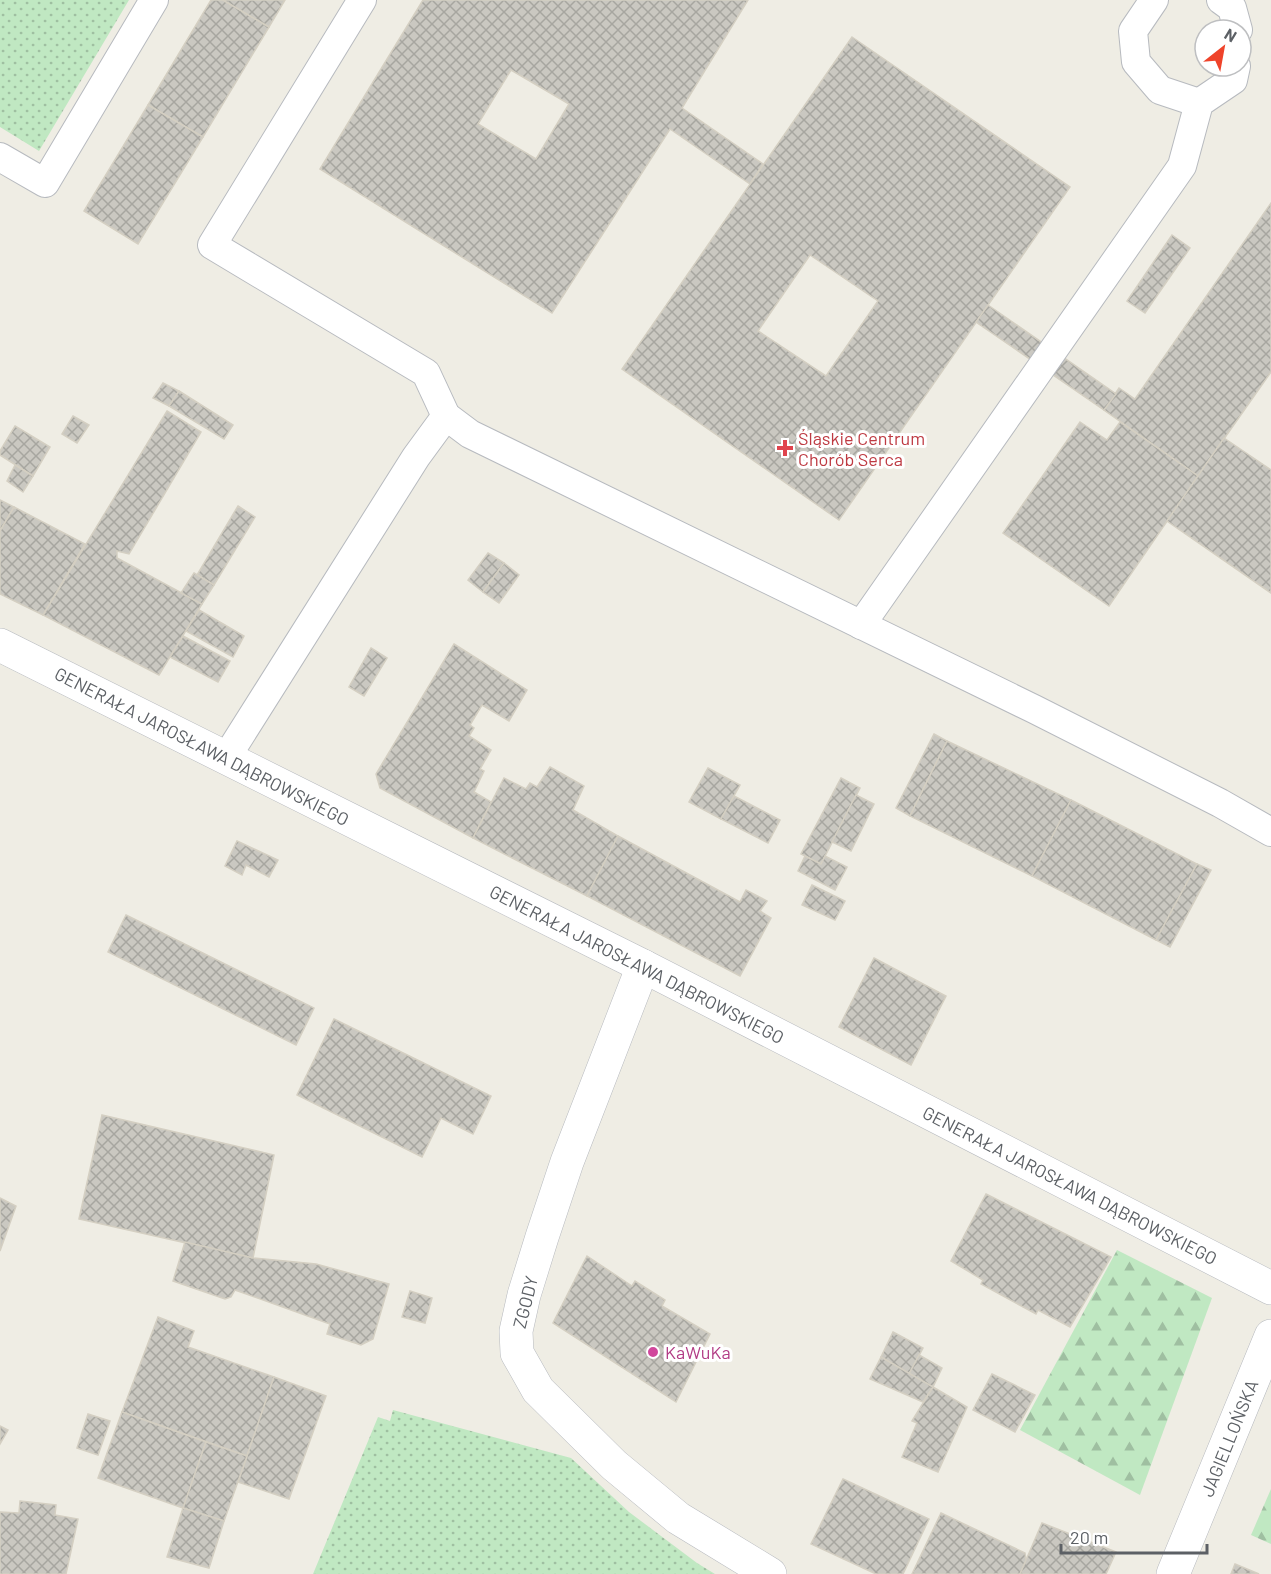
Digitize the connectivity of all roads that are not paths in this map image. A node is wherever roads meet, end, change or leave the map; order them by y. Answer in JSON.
{"nodes":[{"id":1,"x":154,"y":0,"type":"edge"},
{"id":2,"x":362,"y":0,"type":"edge"},
{"id":3,"x":1154,"y":0,"type":"edge"},
{"id":4,"x":1221,"y":0,"type":"edge"},
{"id":5,"x":1235,"y":18,"type":"edge"},
{"id":6,"x":1233,"y":78,"type":"edge"},
{"id":7,"x":1199,"y":103,"type":"junction"},
{"id":8,"x":0,"y":157,"type":"edge"},
{"id":9,"x":446,"y":417,"type":"junction"},
{"id":10,"x":861,"y":625,"type":"junction"},
{"id":11,"x":0,"y":645,"type":"edge"},
{"id":12,"x":226,"y":758,"type":"junction"},
{"id":13,"x":1271,"y":832,"type":"edge"},
{"id":14,"x":643,"y":966,"type":"junction"},
{"id":15,"x":1271,"y":1288,"type":"edge"},
{"id":16,"x":1271,"y":1336,"type":"edge"},
{"id":17,"x":770,"y":1574,"type":"edge"},
{"id":18,"x":1173,"y":1574,"type":"edge"}],
"edges":[{"from":1,"to":8,"type":"lane"},
{"from":2,"to":9,"type":"lane"},
{"from":3,"to":7,"type":"lane"},
{"from":4,"to":5,"type":"lane"},
{"from":6,"to":7,"type":"lane"},
{"from":7,"to":10,"type":"lane"},
{"from":9,"to":10,"type":"lane"},
{"from":9,"to":12,"type":"lane"},
{"from":10,"to":13,"type":"lane"},
{"from":11,"to":12,"type":"street","name":"GENERAŁA JAROSŁAWA DĄBROWSKIEGO"},
{"from":12,"to":14,"type":"street","name":"GENERAŁA JAROSŁAWA DĄBROWSKIEGO"},
{"from":14,"to":15,"type":"street","name":"GENERAŁA JAROSŁAWA DĄBROWSKIEGO"},
{"from":14,"to":17,"type":"street","name":"ZGODY"},
{"from":16,"to":18,"type":"street","name":"JAGIELLOŃSKA"}]}
